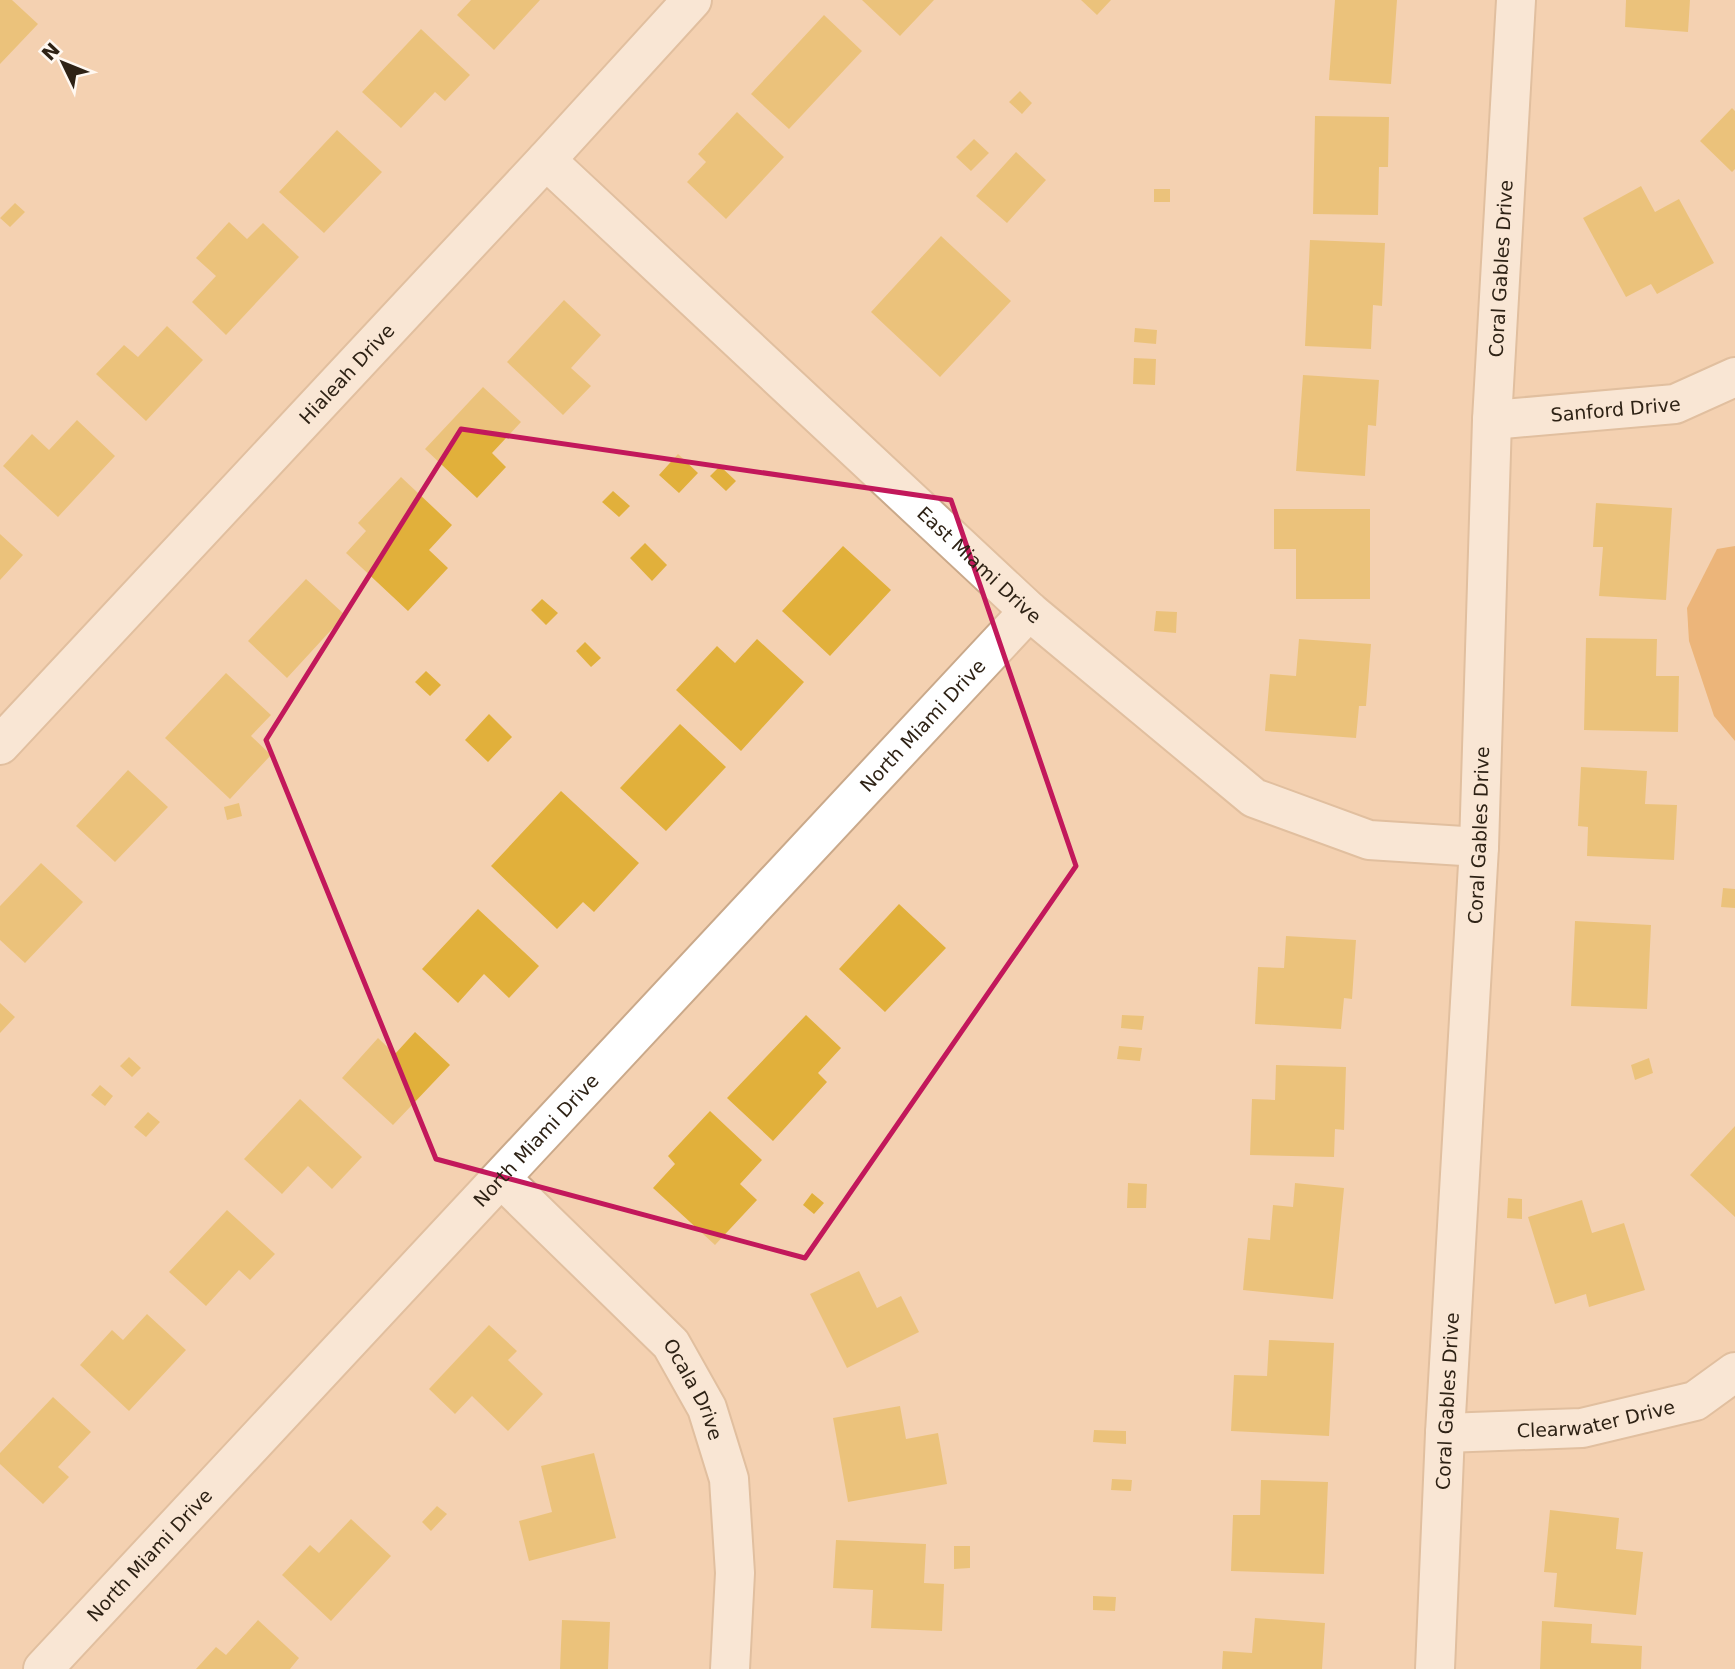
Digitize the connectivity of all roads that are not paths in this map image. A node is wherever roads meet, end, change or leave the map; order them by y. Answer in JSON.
{"nodes":[{"id":1,"x":692,"y":0,"type":"edge"},
{"id":2,"x":1516,"y":0,"type":"edge"},
{"id":3,"x":545,"y":160,"type":"junction"},
{"id":4,"x":1735,"y":377,"type":"edge"},
{"id":5,"x":1492,"y":420,"type":"junction"},
{"id":6,"x":1029,"y":611,"type":"junction"},
{"id":7,"x":0,"y":746,"type":"edge"},
{"id":8,"x":1479,"y":847,"type":"junction"},
{"id":9,"x":502,"y":1179,"type":"junction"},
{"id":10,"x":1735,"y":1371,"type":"edge"},
{"id":11,"x":1445,"y":1433,"type":"junction"},
{"id":12,"x":43,"y":1669,"type":"edge"},
{"id":13,"x":730,"y":1669,"type":"edge"},
{"id":14,"x":1436,"y":1669,"type":"edge"}],
"edges":[{"from":1,"to":3,"type":"street","name":"Hialeah Drive"},
{"from":2,"to":5,"type":"street","name":"Coral Gables Drive"},
{"from":3,"to":6,"type":"street","name":"East Miami Drive"},
{"from":3,"to":7,"type":"street","name":"Hialeah Drive"},
{"from":4,"to":5,"type":"street","name":"Sanford Drive"},
{"from":5,"to":8,"type":"street","name":"Coral Gables Drive"},
{"from":6,"to":8,"type":"street","name":"East Miami Drive"},
{"from":6,"to":9,"type":"street","name":"North Miami Drive"},
{"from":8,"to":11,"type":"street","name":"Coral Gables Drive"},
{"from":9,"to":12,"type":"street","name":"North Miami Drive"},
{"from":9,"to":13,"type":"street","name":"Ocala Drive"},
{"from":10,"to":11,"type":"street","name":"Clearwater Drive"},
{"from":11,"to":14,"type":"street","name":"Coral Gables Drive"}]}
